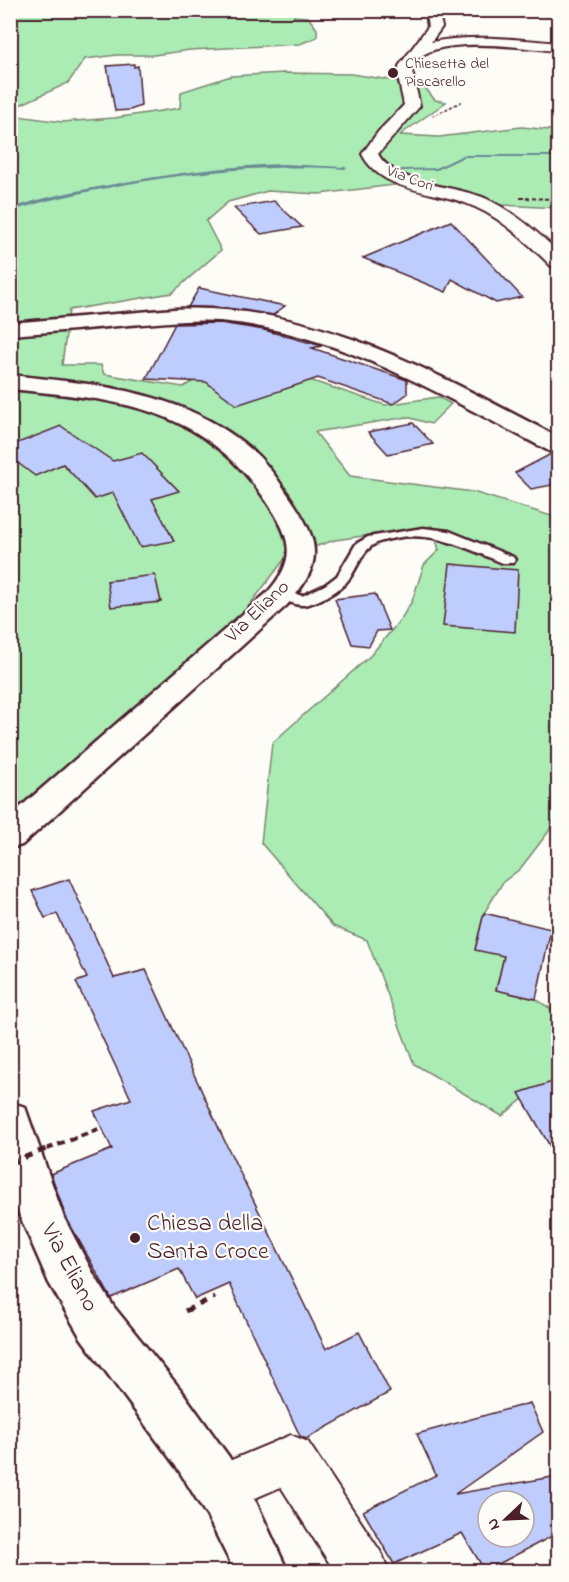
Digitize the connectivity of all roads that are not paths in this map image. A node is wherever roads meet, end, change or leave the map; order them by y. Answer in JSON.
{"nodes":[{"id":1,"x":431,"y":10,"type":"edge"},
{"id":2,"x":558,"y":47,"type":"edge"},
{"id":3,"x":416,"y":54,"type":"junction"},
{"id":4,"x":558,"y":262,"type":"edge"},
{"id":5,"x":10,"y":329,"type":"edge"},
{"id":6,"x":10,"y":382,"type":"edge"},
{"id":7,"x":558,"y":446,"type":"edge"},
{"id":8,"x":508,"y":560,"type":"dead end"},
{"id":9,"x":282,"y":593,"type":"junction"},
{"id":10,"x":10,"y":836,"type":"edge"},
{"id":11,"x":10,"y":1120,"type":"edge"},
{"id":12,"x":220,"y":1489,"type":"junction"},
{"id":13,"x":262,"y":1572,"type":"edge"},
{"id":14,"x":364,"y":1572,"type":"edge"}],
"edges":[{"from":1,"to":3,"type":"street"},
{"from":2,"to":3,"type":"street"},
{"from":3,"to":4,"type":"street","name":"Via Cori"},
{"from":5,"to":7,"type":"street"},
{"from":6,"to":9,"type":"street","name":"Via Eliano"},
{"from":8,"to":9,"type":"lane"},
{"from":9,"to":10,"type":"street","name":"Via Eliano"},
{"from":11,"to":12,"type":"street","name":"Via Eliano"},
{"from":12,"to":13,"type":"street","name":"Via Eliano"},
{"from":12,"to":14,"type":"street"}]}
